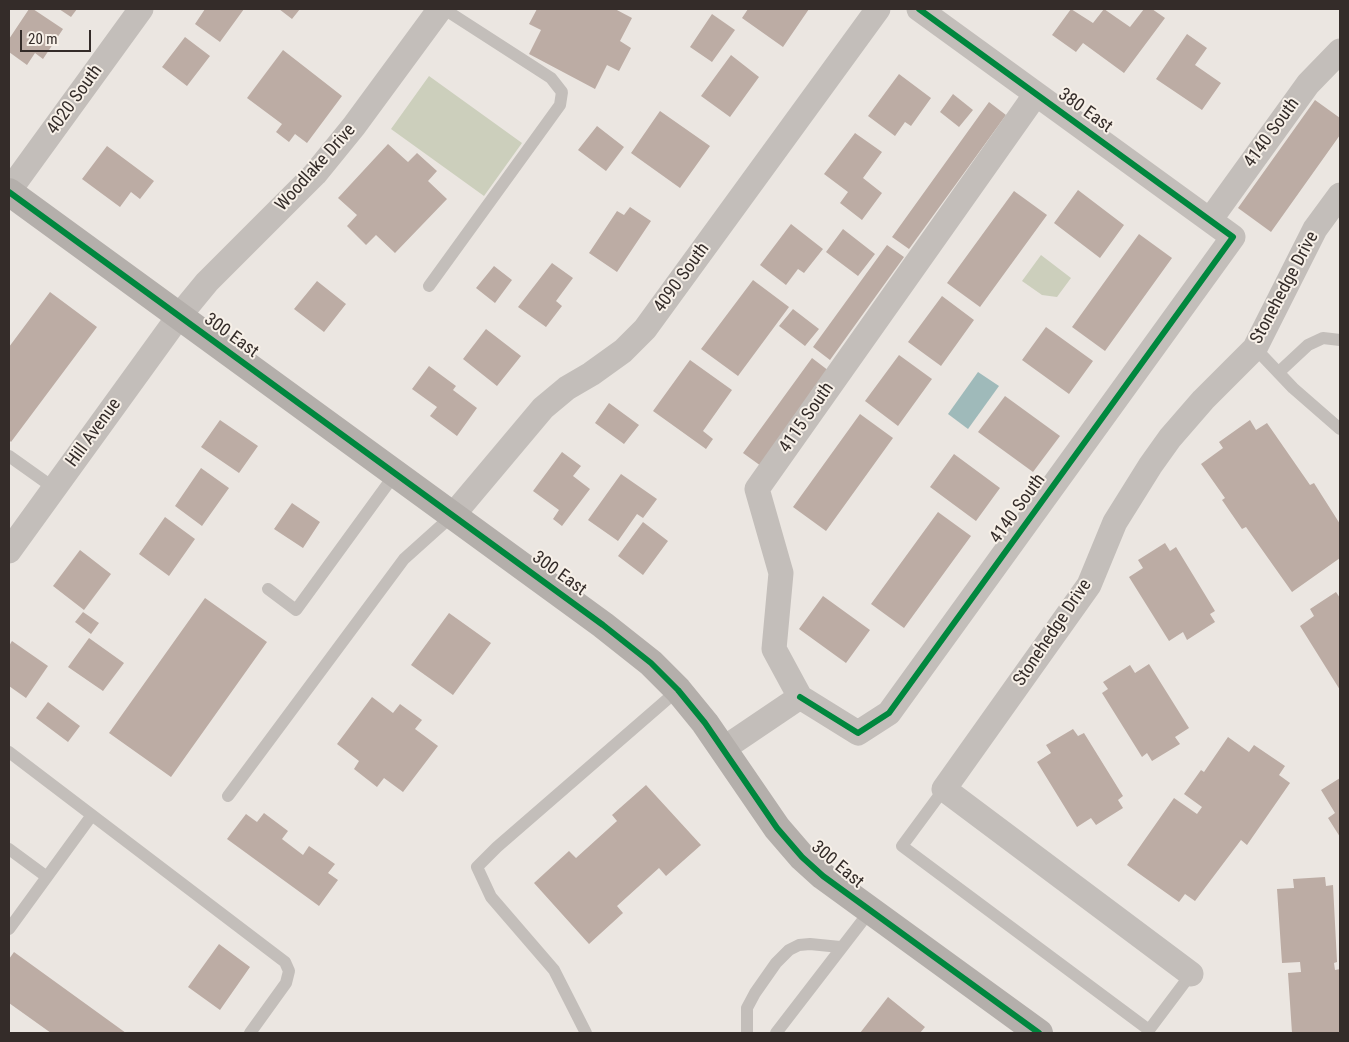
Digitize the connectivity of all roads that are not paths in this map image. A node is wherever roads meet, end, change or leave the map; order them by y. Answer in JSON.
{"nodes":[{"id":1,"x":142,"y":9,"type":"edge"},
{"id":2,"x":440,"y":9,"type":"edge"},
{"id":3,"x":444,"y":9,"type":"edge"},
{"id":4,"x":878,"y":9,"type":"edge"},
{"id":5,"x":919,"y":9,"type":"edge"},
{"id":6,"x":1340,"y":51,"type":"edge"},
{"id":7,"x":1036,"y":94,"type":"junction"},
{"id":8,"x":9,"y":192,"type":"edge"},
{"id":9,"x":1340,"y":196,"type":"edge"},
{"id":10,"x":1210,"y":220,"type":"junction"},
{"id":11,"x":1233,"y":237,"type":"joint"},
{"id":12,"x":429,"y":286,"type":"dead end"},
{"id":13,"x":179,"y":316,"type":"junction"},
{"id":14,"x":1340,"y":340,"type":"edge"},
{"id":15,"x":1255,"y":348,"type":"junction"},
{"id":16,"x":1279,"y":372,"type":"junction"},
{"id":17,"x":1340,"y":429,"type":"edge"},
{"id":18,"x":9,"y":456,"type":"edge"},
{"id":19,"x":395,"y":474,"type":"junction"},
{"id":20,"x":54,"y":488,"type":"junction"},
{"id":21,"x":453,"y":516,"type":"junction"},
{"id":22,"x":9,"y":551,"type":"edge"},
{"id":23,"x":268,"y":589,"type":"dead end"},
{"id":24,"x":678,"y":690,"type":"junction"},
{"id":25,"x":800,"y":697,"type":"junction"},
{"id":26,"x":723,"y":749,"type":"junction"},
{"id":27,"x":9,"y":752,"type":"edge"},
{"id":28,"x":944,"y":788,"type":"junction"},
{"id":29,"x":228,"y":796,"type":"dead end"},
{"id":30,"x":92,"y":816,"type":"junction"},
{"id":31,"x":9,"y":849,"type":"edge"},
{"id":32,"x":47,"y":877,"type":"junction"},
{"id":33,"x":870,"y":911,"type":"junction"},
{"id":34,"x":9,"y":929,"type":"edge"},
{"id":35,"x":840,"y":947,"type":"junction"},
{"id":36,"x":1191,"y":974,"type":"joint"},
{"id":37,"x":250,"y":1033,"type":"edge"},
{"id":38,"x":586,"y":1033,"type":"edge"},
{"id":39,"x":747,"y":1033,"type":"edge"},
{"id":40,"x":776,"y":1033,"type":"edge"},
{"id":41,"x":1039,"y":1033,"type":"edge"}],
"edges":[{"from":1,"to":8,"type":"street","name":"4020 South"},
{"from":2,"to":13,"type":"street","name":"Woodlake Drive"},
{"from":3,"to":12,"type":"lane"},
{"from":4,"to":21,"type":"street","name":"4090 South"},
{"from":5,"to":7,"type":"street","name":"380 East"},
{"from":6,"to":10,"type":"street","name":"4140 South"},
{"from":7,"to":10,"type":"street","name":"380 East"},
{"from":7,"to":25,"type":"street","name":"4115 South"},
{"from":8,"to":13,"type":"street","name":"300 East"},
{"from":9,"to":15,"type":"street","name":"Stonehedge Drive"},
{"from":10,"to":11,"type":"street","name":"380 East"},
{"from":11,"to":25,"type":"street","name":"4140 South"},
{"from":13,"to":19,"type":"street","name":"300 East"},
{"from":13,"to":20,"type":"street","name":"Hill Avenue"},
{"from":14,"to":16,"type":"lane"},
{"from":15,"to":16,"type":"lane"},
{"from":15,"to":28,"type":"street","name":"Stonehedge Drive"},
{"from":16,"to":17,"type":"lane"},
{"from":18,"to":20,"type":"lane"},
{"from":19,"to":21,"type":"street","name":"300 East"},
{"from":19,"to":23,"type":"lane"},
{"from":20,"to":22,"type":"street","name":"Hill Avenue"},
{"from":21,"to":24,"type":"street","name":"300 East"},
{"from":21,"to":29,"type":"lane"},
{"from":24,"to":26,"type":"street","name":"300 East"},
{"from":24,"to":38,"type":"lane"},
{"from":25,"to":26,"type":"street"},
{"from":26,"to":33,"type":"street","name":"300 East"},
{"from":27,"to":30,"type":"lane"},
{"from":28,"to":36,"type":"street"},
{"from":28,"to":36,"type":"lane"},
{"from":30,"to":32,"type":"lane"},
{"from":30,"to":37,"type":"lane"},
{"from":31,"to":32,"type":"lane"},
{"from":32,"to":34,"type":"lane"},
{"from":33,"to":35,"type":"lane"},
{"from":33,"to":41,"type":"street","name":"300 East"},
{"from":35,"to":39,"type":"lane"},
{"from":35,"to":40,"type":"lane"}]}
